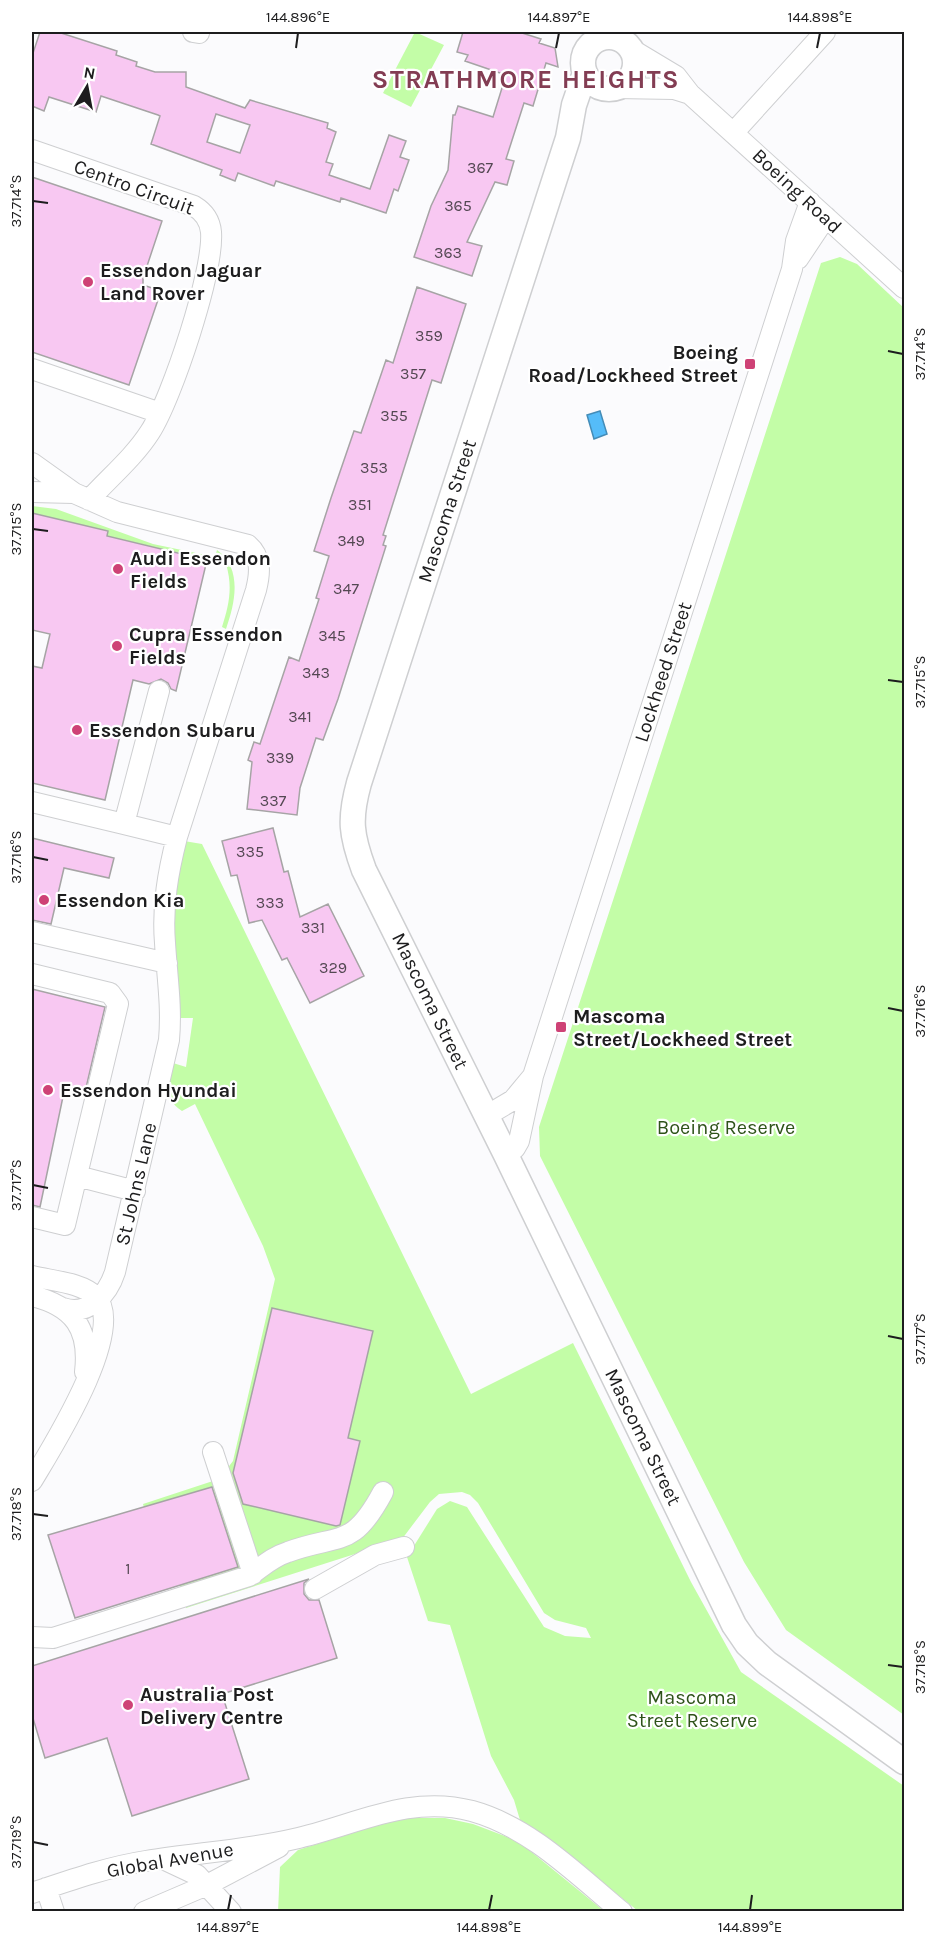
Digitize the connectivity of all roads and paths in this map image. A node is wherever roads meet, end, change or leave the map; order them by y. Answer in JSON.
{"nodes":[{"id":1,"x":825,"y":32,"type":"edge"},
{"id":2,"x":617,"y":40,"type":"edge"},
{"id":3,"x":583,"y":53,"type":"edge"},
{"id":4,"x":612,"y":88,"type":"junction"},
{"id":5,"x":690,"y":94,"type":"junction"},
{"id":6,"x":734,"y":132,"type":"junction"},
{"id":7,"x":568,"y":138,"type":"junction"},
{"id":8,"x":32,"y":150,"type":"edge"},
{"id":9,"x":810,"y":202,"type":"junction"},
{"id":10,"x":826,"y":217,"type":"junction"},
{"id":11,"x":792,"y":269,"type":"junction"},
{"id":12,"x":904,"y":288,"type":"edge"},
{"id":13,"x":32,"y":369,"type":"edge"},
{"id":14,"x":160,"y":413,"type":"junction"},
{"id":15,"x":32,"y":463,"type":"edge"},
{"id":16,"x":32,"y":492,"type":"edge"},
{"id":17,"x":81,"y":496,"type":"junction"},
{"id":18,"x":159,"y":691,"type":"dead end"},
{"id":19,"x":32,"y":802,"type":"edge"},
{"id":20,"x":124,"y":824,"type":"junction"},
{"id":21,"x":177,"y":837,"type":"junction"},
{"id":22,"x":32,"y":932,"type":"edge"},
{"id":23,"x":167,"y":963,"type":"junction"},
{"id":24,"x":32,"y":974,"type":"edge"},
{"id":25,"x":533,"y":1076,"type":"junction"},
{"id":26,"x":486,"y":1116,"type":"junction"},
{"id":27,"x":506,"y":1155,"type":"junction"},
{"id":28,"x":77,"y":1176,"type":"junction"},
{"id":29,"x":135,"y":1191,"type":"junction"},
{"id":30,"x":32,"y":1217,"type":"edge"},
{"id":31,"x":32,"y":1276,"type":"edge"},
{"id":32,"x":32,"y":1296,"type":"edge"},
{"id":33,"x":98,"y":1299,"type":"junction"},
{"id":34,"x":63,"y":1308,"type":"junction"},
{"id":35,"x":79,"y":1395,"type":"junction"},
{"id":36,"x":213,"y":1452,"type":"dead end"},
{"id":37,"x":32,"y":1481,"type":"edge"},
{"id":38,"x":383,"y":1492,"type":"dead end"},
{"id":39,"x":404,"y":1547,"type":"dead end"},
{"id":40,"x":253,"y":1574,"type":"junction"},
{"id":41,"x":315,"y":1589,"type":"dead end"},
{"id":42,"x":32,"y":1637,"type":"edge"},
{"id":43,"x":904,"y":1762,"type":"edge"},
{"id":44,"x":295,"y":1839,"type":"junction"},
{"id":45,"x":161,"y":1858,"type":"junction"},
{"id":46,"x":207,"y":1885,"type":"junction"},
{"id":47,"x":39,"y":1891,"type":"edge"},
{"id":48,"x":54,"y":1911,"type":"edge"},
{"id":49,"x":144,"y":1911,"type":"edge"},
{"id":50,"x":231,"y":1911,"type":"edge"},
{"id":51,"x":622,"y":1911,"type":"edge"}],
"edges":[{"from":1,"to":6,"type":"street"},
{"from":2,"to":3,"type":"main road"},
{"from":2,"to":4,"type":"main road"},
{"from":2,"to":5,"type":"street","name":"Boeing Road"},
{"from":3,"to":4,"type":"main road"},
{"from":3,"to":7,"type":"main road","name":"Mascoma Street"},
{"from":4,"to":5,"type":"street"},
{"from":4,"to":7,"type":"main road","name":"Mascoma Street"},
{"from":5,"to":6,"type":"street","name":"Boeing Road"},
{"from":6,"to":9,"type":"street","name":"Boeing Road"},
{"from":7,"to":26,"type":"main road","name":"Mascoma Street"},
{"from":8,"to":14,"type":"street","name":"Centro Circuit"},
{"from":9,"to":10,"type":"street","name":"Boeing Road"},
{"from":9,"to":11,"type":"street","name":"Lockheed Street"},
{"from":10,"to":11,"type":"street","name":"Lockheed Street"},
{"from":10,"to":12,"type":"street","name":"Boeing Road"},
{"from":11,"to":25,"type":"street","name":"Lockheed Street"},
{"from":13,"to":14,"type":"street"},
{"from":14,"to":17,"type":"street","name":"Centro Circuit"},
{"from":15,"to":17,"type":"street","name":"St Johns Lane"},
{"from":16,"to":17,"type":"street","name":"St Johns Lane"},
{"from":17,"to":21,"type":"street","name":"St Johns Lane"},
{"from":18,"to":20,"type":"street"},
{"from":19,"to":20,"type":"street"},
{"from":20,"to":21,"type":"street"},
{"from":21,"to":23,"type":"street","name":"St Johns Lane"},
{"from":22,"to":23,"type":"street"},
{"from":23,"to":29,"type":"street","name":"St Johns Lane"},
{"from":24,"to":28,"type":"street"},
{"from":25,"to":26,"type":"street","name":"Lockheed Street"},
{"from":25,"to":27,"type":"street","name":"Lockheed Street"},
{"from":26,"to":27,"type":"main road","name":"Mascoma Street"},
{"from":27,"to":43,"type":"main road","name":"Mascoma Street"},
{"from":28,"to":29,"type":"street"},
{"from":28,"to":30,"type":"street"},
{"from":29,"to":33,"type":"street","name":"St Johns Lane"},
{"from":31,"to":33,"type":"street"},
{"from":32,"to":34,"type":"street"},
{"from":33,"to":34,"type":"street"},
{"from":33,"to":35,"type":"street"},
{"from":34,"to":35,"type":"street"},
{"from":35,"to":37,"type":"street"},
{"from":36,"to":40,"type":"street"},
{"from":38,"to":40,"type":"street"},
{"from":39,"to":41,"type":"street"},
{"from":40,"to":42,"type":"street"},
{"from":44,"to":45,"type":"street","name":"Global Avenue"},
{"from":44,"to":46,"type":"street","name":"Global Avenue"},
{"from":44,"to":51,"type":"street","name":"Global Avenue"},
{"from":45,"to":46,"type":"street"},
{"from":45,"to":47,"type":"street","name":"Global Avenue"},
{"from":46,"to":49,"type":"street","name":"Global Avenue"},
{"from":46,"to":50,"type":"street"},
{"from":47,"to":48,"type":"street","name":"Global Avenue"}]}
